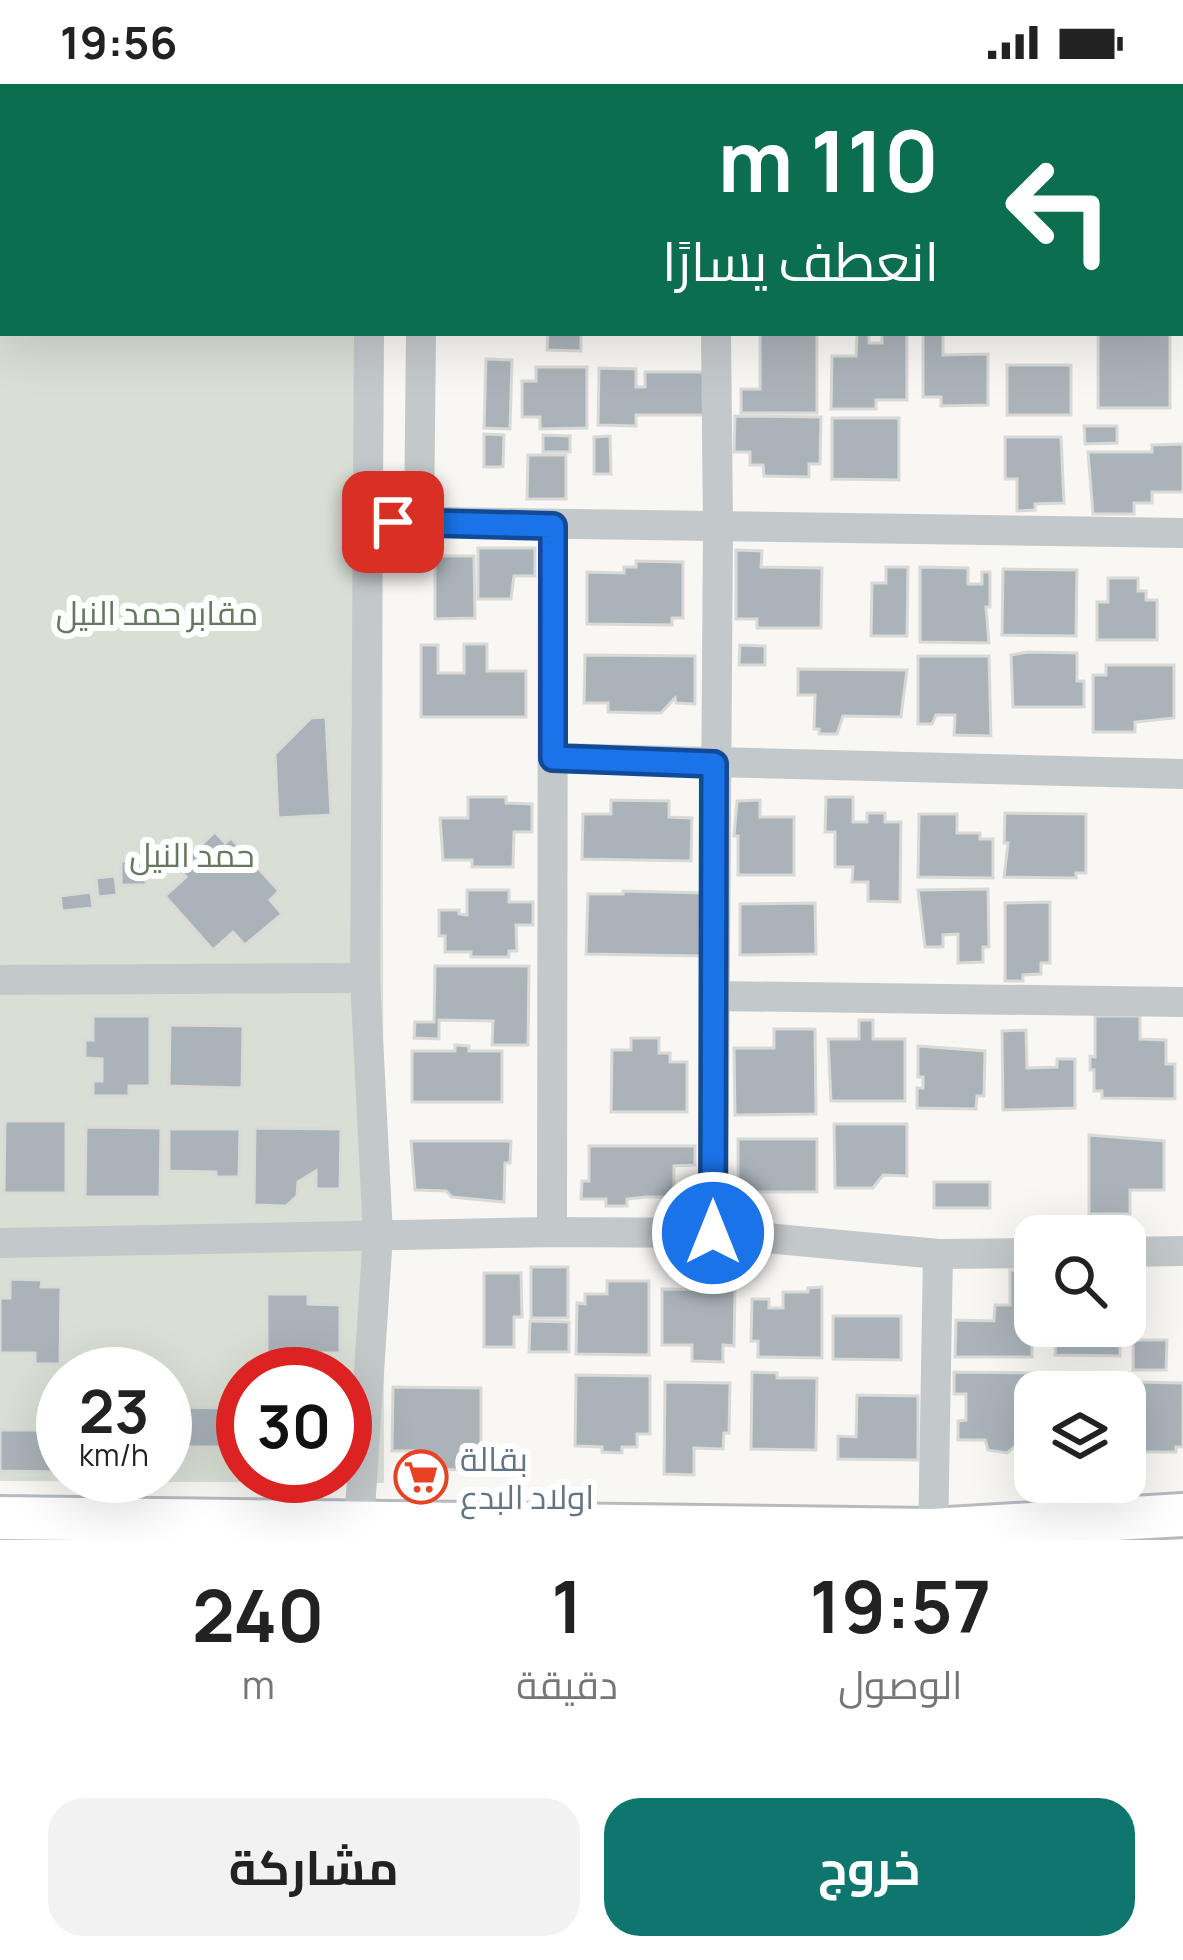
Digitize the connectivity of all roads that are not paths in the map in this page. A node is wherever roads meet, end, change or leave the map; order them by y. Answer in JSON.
{"nodes":[{"id":1,"x":368,"y":336,"type":"edge"},
{"id":2,"x":421,"y":336,"type":"edge"},
{"id":3,"x":716,"y":336,"type":"edge"},
{"id":4,"x":367,"y":520,"type":"junction"},
{"id":5,"x":419,"y":524,"type":"junction"},
{"id":6,"x":553,"y":526,"type":"junction"},
{"id":7,"x":718,"y":527,"type":"junction"},
{"id":8,"x":1183,"y":533,"type":"edge"},
{"id":9,"x":553,"y":758,"type":"junction"},
{"id":10,"x":714,"y":764,"type":"junction"},
{"id":11,"x":1183,"y":774,"type":"edge"},
{"id":12,"x":365,"y":978,"type":"junction"},
{"id":13,"x":0,"y":980,"type":"edge"},
{"id":14,"x":714,"y":996,"type":"junction"},
{"id":15,"x":1183,"y":1002,"type":"edge"},
{"id":16,"x":552,"y":1232,"type":"junction"},
{"id":17,"x":713,"y":1233,"type":"junction"},
{"id":18,"x":378,"y":1235,"type":"junction"},
{"id":19,"x":0,"y":1243,"type":"edge"},
{"id":20,"x":1183,"y":1251,"type":"edge"},
{"id":21,"x":1146,"y":1252,"type":"edge"},
{"id":22,"x":1014,"y":1253,"type":"edge"},
{"id":23,"x":938,"y":1254,"type":"junction"},
{"id":24,"x":1183,"y":1515,"type":"edge"},
{"id":25,"x":0,"y":1518,"type":"edge"},
{"id":26,"x":360,"y":1532,"type":"edge"},
{"id":27,"x":932,"y":1535,"type":"edge"}],
"edges":[{"from":1,"to":4,"type":"street"},
{"from":2,"to":5,"type":"street"},
{"from":3,"to":7,"type":"street"},
{"from":4,"to":5,"type":"street"},
{"from":4,"to":12,"type":"street"},
{"from":5,"to":6,"type":"street"},
{"from":6,"to":7,"type":"street"},
{"from":6,"to":9,"type":"street"},
{"from":7,"to":8,"type":"street"},
{"from":7,"to":10,"type":"street"},
{"from":9,"to":10,"type":"street"},
{"from":9,"to":16,"type":"street"},
{"from":10,"to":11,"type":"street"},
{"from":10,"to":14,"type":"street"},
{"from":12,"to":13,"type":"street"},
{"from":12,"to":18,"type":"street"},
{"from":14,"to":15,"type":"street"},
{"from":14,"to":17,"type":"street"},
{"from":16,"to":17,"type":"street"},
{"from":16,"to":18,"type":"street"},
{"from":17,"to":23,"type":"street"},
{"from":18,"to":19,"type":"street"},
{"from":18,"to":26,"type":"street"},
{"from":20,"to":21,"type":"street"},
{"from":22,"to":23,"type":"street"},
{"from":23,"to":27,"type":"street"},
{"from":24,"to":27,"type":"main road"},
{"from":25,"to":26,"type":"main road"},
{"from":26,"to":27,"type":"main road"}]}
